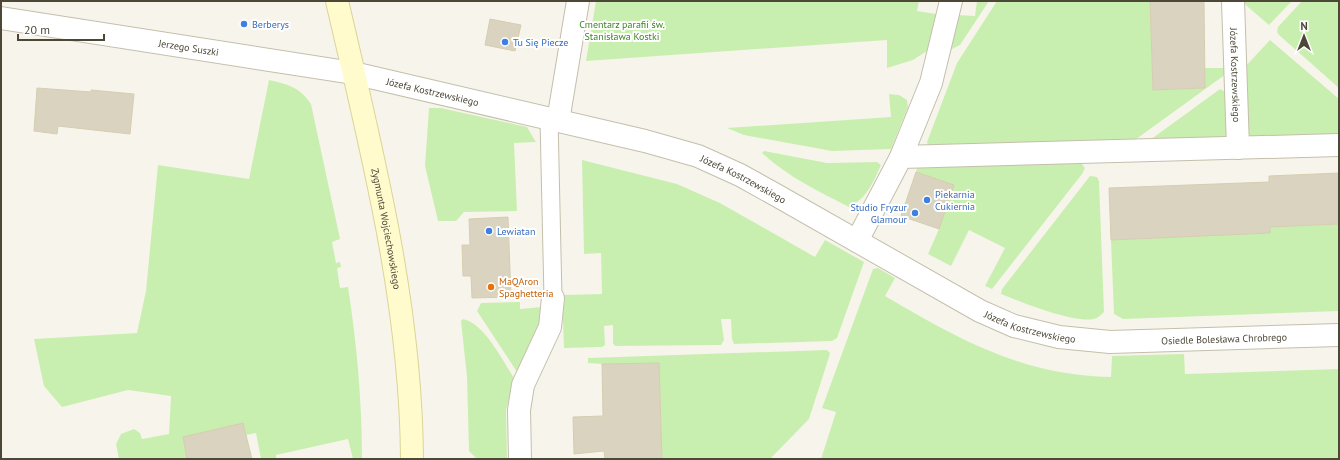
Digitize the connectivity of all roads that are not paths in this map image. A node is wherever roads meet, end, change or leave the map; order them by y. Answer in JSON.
{"nodes":[{"id":1,"x":337,"y":1,"type":"edge"},
{"id":2,"x":578,"y":1,"type":"edge"},
{"id":3,"x":950,"y":1,"type":"edge"},
{"id":4,"x":1233,"y":1,"type":"edge"},
{"id":5,"x":1,"y":18,"type":"edge"},
{"id":6,"x":353,"y":73,"type":"junction"},
{"id":7,"x":553,"y":120,"type":"junction"},
{"id":8,"x":1339,"y":145,"type":"edge"},
{"id":9,"x":1238,"y":148,"type":"junction"},
{"id":10,"x":901,"y":157,"type":"junction"},
{"id":11,"x":857,"y":240,"type":"junction"},
{"id":12,"x":553,"y":298,"type":"joint"},
{"id":13,"x":1339,"y":335,"type":"edge"},
{"id":14,"x":1110,"y":342,"type":"joint"},
{"id":15,"x":412,"y":459,"type":"edge"},
{"id":16,"x":520,"y":459,"type":"edge"}],
"edges":[{"from":1,"to":6,"type":"street","name":"Zygmunta Wojciechowskiego"},
{"from":2,"to":7,"type":"street"},
{"from":3,"to":10,"type":"street"},
{"from":4,"to":9,"type":"street","name":"Józefa Kostrzewskiego"},
{"from":5,"to":6,"type":"street","name":"Jerzego Suszki"},
{"from":6,"to":7,"type":"street","name":"Józefa Kostrzewskiego"},
{"from":6,"to":15,"type":"street","name":"Zygmunta Wojciechowskiego"},
{"from":7,"to":11,"type":"street","name":"Józefa Kostrzewskiego"},
{"from":7,"to":12,"type":"lane"},
{"from":8,"to":9,"type":"street"},
{"from":9,"to":10,"type":"street"},
{"from":10,"to":11,"type":"street"},
{"from":11,"to":14,"type":"street","name":"Józefa Kostrzewskiego"},
{"from":12,"to":16,"type":"street"},
{"from":13,"to":14,"type":"street","name":"Osiedle Bolesława Chrobrego"}]}
